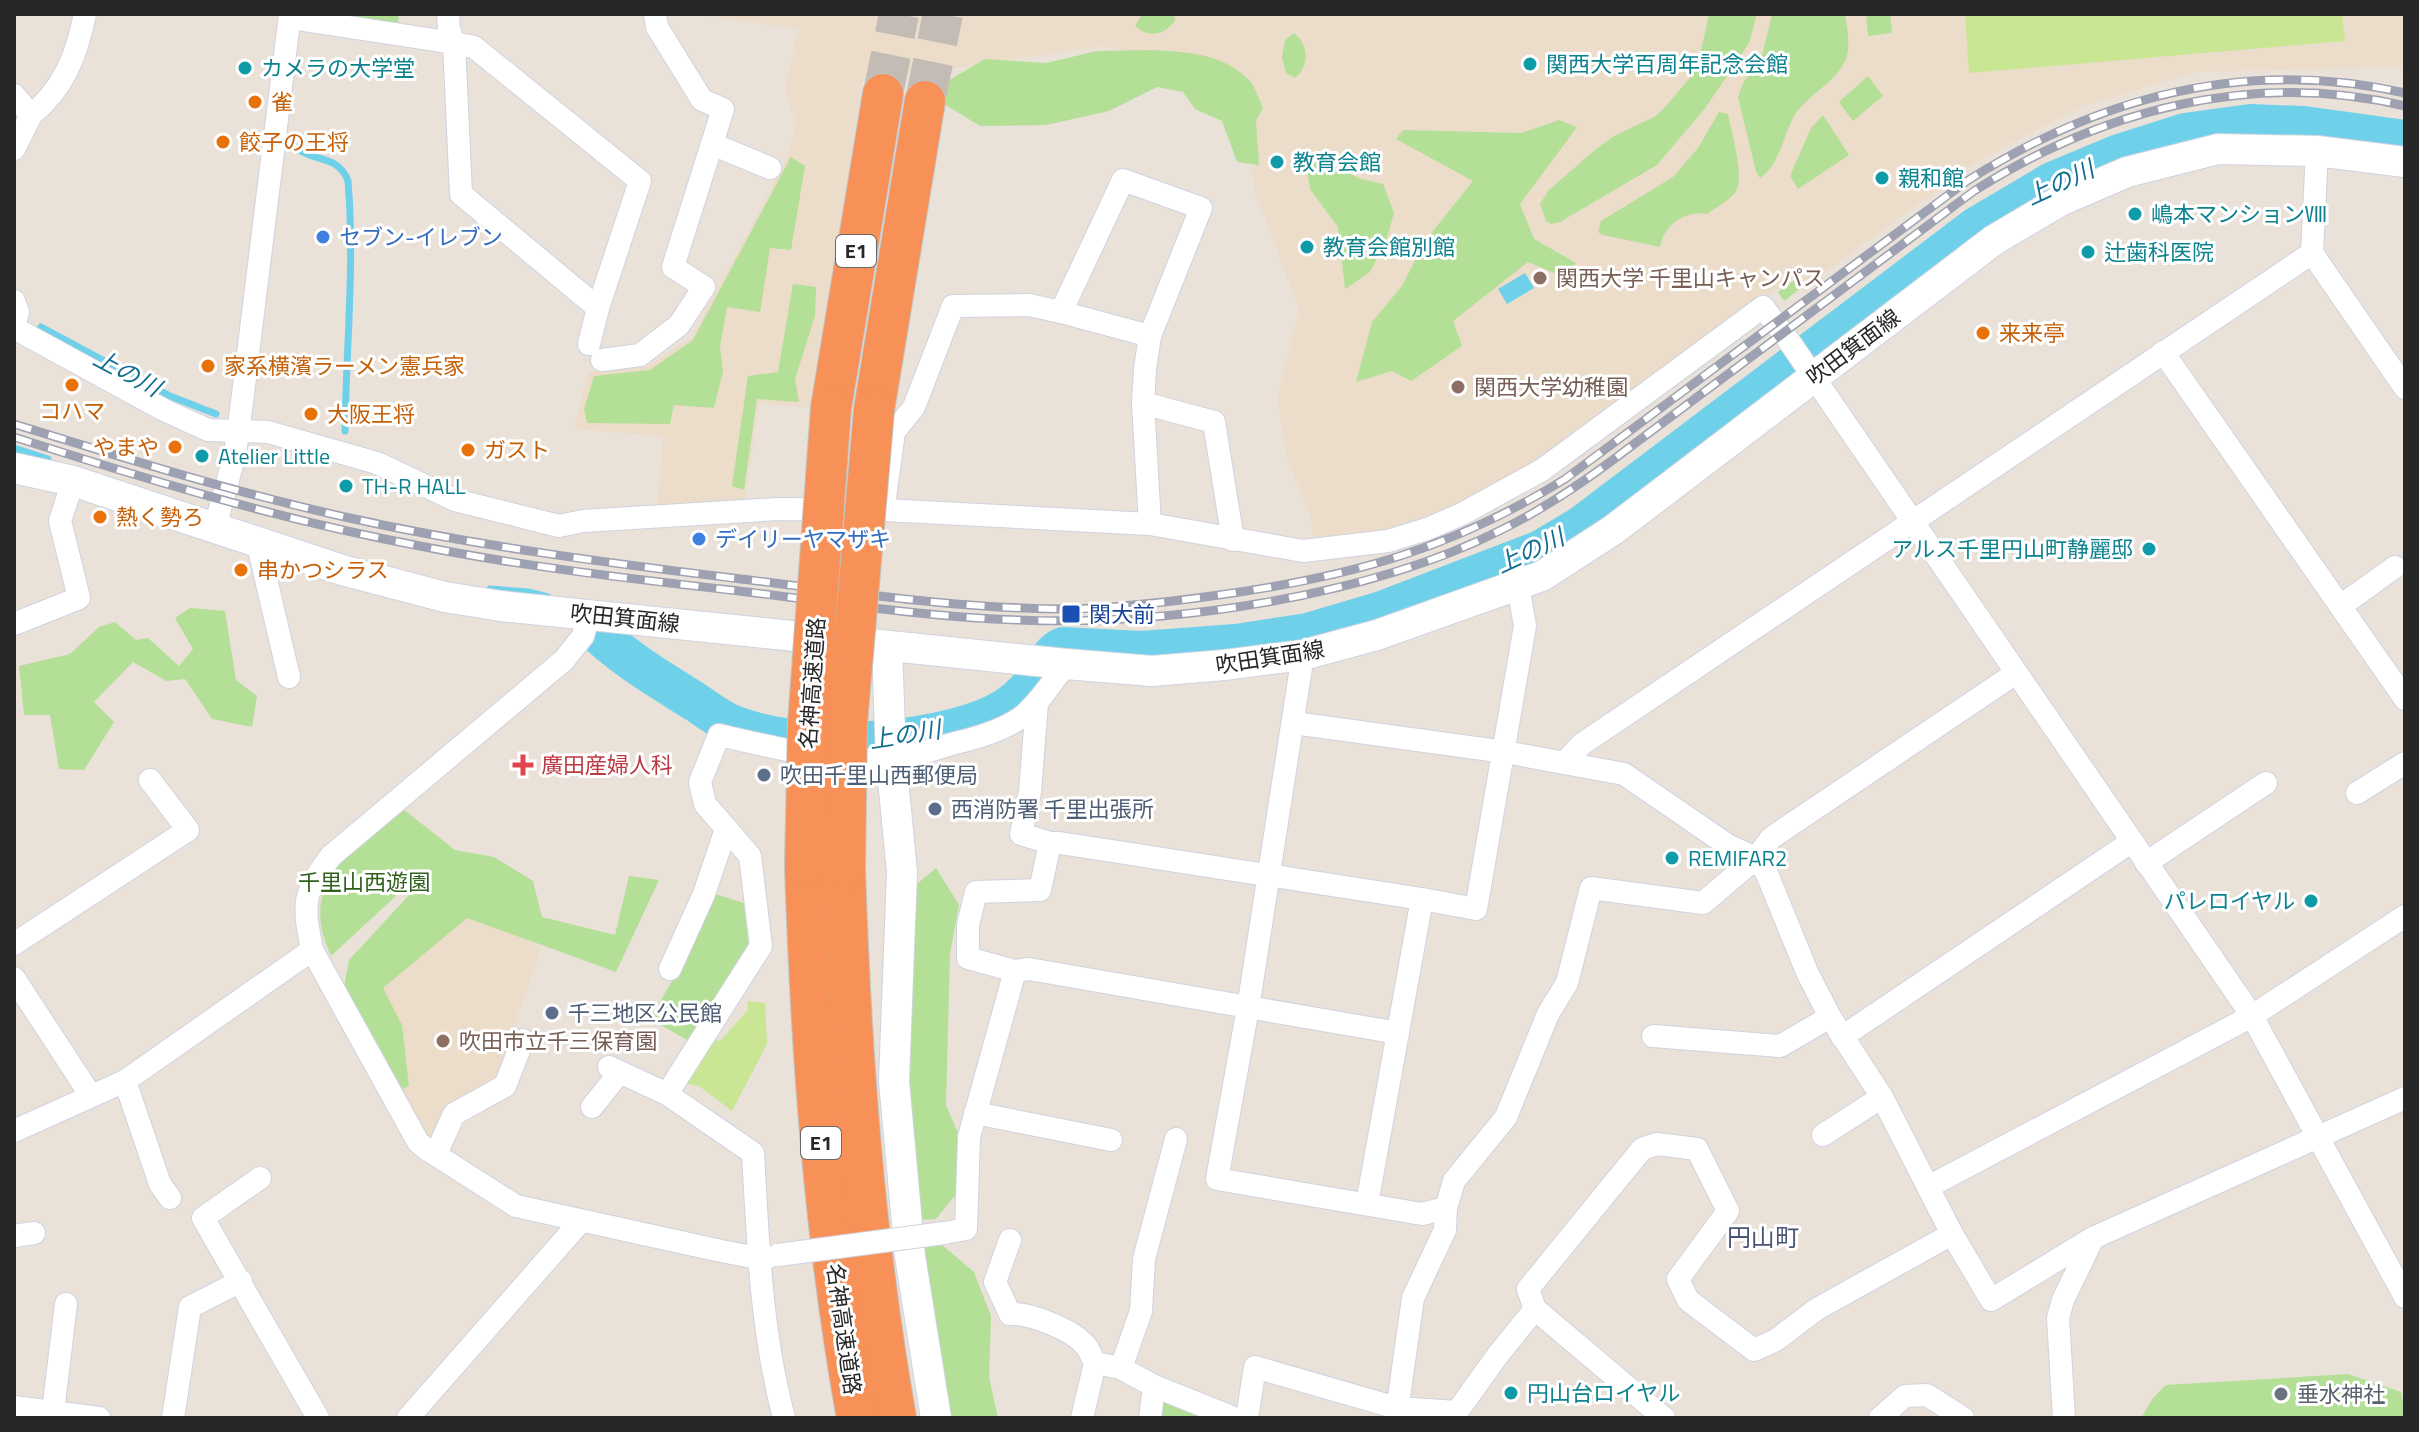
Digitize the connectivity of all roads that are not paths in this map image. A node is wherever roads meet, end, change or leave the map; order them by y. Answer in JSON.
{"nodes":[{"id":1,"x":85,"y":14,"type":"edge"},
{"id":2,"x":448,"y":14,"type":"edge"},
{"id":3,"x":655,"y":14,"type":"edge"},
{"id":4,"x":290,"y":16,"type":"edge"},
{"id":5,"x":454,"y":43,"type":"junction"},
{"id":6,"x":883,"y":94,"type":"tunnel mouth"},
{"id":7,"x":14,"y":95,"type":"edge"},
{"id":8,"x":925,"y":101,"type":"tunnel mouth"},
{"id":9,"x":31,"y":115,"type":"junction"},
{"id":10,"x":712,"y":144,"type":"junction"},
{"id":11,"x":14,"y":149,"type":"edge"},
{"id":12,"x":2317,"y":151,"type":"junction"},
{"id":13,"x":2405,"y":162,"type":"edge"},
{"id":14,"x":770,"y":168,"type":"dead end"},
{"id":15,"x":2312,"y":253,"type":"junction"},
{"id":16,"x":14,"y":301,"type":"edge"},
{"id":17,"x":598,"y":308,"type":"junction"},
{"id":18,"x":1061,"y":312,"type":"junction"},
{"id":19,"x":14,"y":328,"type":"edge"},
{"id":20,"x":1150,"y":336,"type":"junction"},
{"id":21,"x":2163,"y":352,"type":"junction"},
{"id":22,"x":1809,"y":372,"type":"junction"},
{"id":23,"x":2405,"y":388,"type":"edge"},
{"id":24,"x":1143,"y":403,"type":"junction"},
{"id":25,"x":238,"y":431,"type":"junction"},
{"id":26,"x":14,"y":468,"type":"edge"},
{"id":27,"x":73,"y":481,"type":"junction"},
{"id":28,"x":884,"y":510,"type":"junction"},
{"id":29,"x":1911,"y":522,"type":"junction"},
{"id":30,"x":1150,"y":524,"type":"junction"},
{"id":31,"x":215,"y":527,"type":"junction"},
{"id":32,"x":1233,"y":540,"type":"junction"},
{"id":33,"x":257,"y":541,"type":"junction"},
{"id":34,"x":2395,"y":567,"type":"dead end"},
{"id":35,"x":1518,"y":586,"type":"junction"},
{"id":36,"x":2342,"y":605,"type":"junction"},
{"id":37,"x":589,"y":614,"type":"junction"},
{"id":38,"x":14,"y":624,"type":"edge"},
{"id":39,"x":887,"y":646,"type":"junction"},
{"id":40,"x":1303,"y":655,"type":"junction"},
{"id":41,"x":1054,"y":663,"type":"junction"},
{"id":42,"x":2016,"y":673,"type":"junction"},
{"id":43,"x":289,"y":677,"type":"dead end"},
{"id":44,"x":2405,"y":699,"type":"edge"},
{"id":45,"x":1037,"y":703,"type":"junction"},
{"id":46,"x":1294,"y":723,"type":"junction"},
{"id":47,"x":891,"y":745,"type":"junction"},
{"id":48,"x":1505,"y":752,"type":"junction"},
{"id":49,"x":1564,"y":763,"type":"junction"},
{"id":50,"x":2405,"y":763,"type":"edge"},
{"id":51,"x":150,"y":780,"type":"dead end"},
{"id":52,"x":2266,"y":783,"type":"dead end"},
{"id":53,"x":2357,"y":793,"type":"dead end"},
{"id":54,"x":726,"y":829,"type":"junction"},
{"id":55,"x":2131,"y":842,"type":"junction"},
{"id":56,"x":1050,"y":843,"type":"junction"},
{"id":57,"x":1756,"y":858,"type":"junction"},
{"id":58,"x":2146,"y":863,"type":"junction"},
{"id":59,"x":1269,"y":875,"type":"junction"},
{"id":60,"x":1422,"y":899,"type":"junction"},
{"id":61,"x":2405,"y":916,"type":"edge"},
{"id":62,"x":14,"y":944,"type":"edge"},
{"id":63,"x":312,"y":950,"type":"junction"},
{"id":64,"x":670,"y":969,"type":"dead end"},
{"id":65,"x":1015,"y":971,"type":"junction"},
{"id":66,"x":14,"y":978,"type":"edge"},
{"id":67,"x":1248,"y":1008,"type":"junction"},
{"id":68,"x":2252,"y":1016,"type":"junction"},
{"id":69,"x":1830,"y":1017,"type":"junction"},
{"id":70,"x":1398,"y":1033,"type":"junction"},
{"id":71,"x":1653,"y":1036,"type":"dead end"},
{"id":72,"x":1842,"y":1037,"type":"junction"},
{"id":73,"x":523,"y":1040,"type":"dead end"},
{"id":74,"x":125,"y":1081,"type":"junction"},
{"id":75,"x":667,"y":1094,"type":"junction"},
{"id":76,"x":91,"y":1096,"type":"junction"},
{"id":77,"x":1882,"y":1097,"type":"junction"},
{"id":78,"x":2405,"y":1098,"type":"edge"},
{"id":79,"x":592,"y":1107,"type":"dead end"},
{"id":80,"x":975,"y":1113,"type":"junction"},
{"id":81,"x":14,"y":1131,"type":"edge"},
{"id":82,"x":1823,"y":1135,"type":"dead end"},
{"id":83,"x":2319,"y":1138,"type":"junction"},
{"id":84,"x":1176,"y":1139,"type":"dead end"},
{"id":85,"x":1111,"y":1140,"type":"dead end"},
{"id":86,"x":436,"y":1154,"type":"junction"},
{"id":87,"x":260,"y":1178,"type":"dead end"},
{"id":88,"x":1928,"y":1187,"type":"junction"},
{"id":89,"x":158,"y":1191,"type":"dead end"},
{"id":90,"x":1367,"y":1204,"type":"junction"},
{"id":91,"x":1446,"y":1208,"type":"junction"},
{"id":92,"x":581,"y":1221,"type":"junction"},
{"id":93,"x":1952,"y":1234,"type":"junction"},
{"id":94,"x":2093,"y":1238,"type":"junction"},
{"id":95,"x":1012,"y":1252,"type":"dead end"},
{"id":96,"x":768,"y":1257,"type":"junction"},
{"id":97,"x":241,"y":1281,"type":"junction"},
{"id":98,"x":2405,"y":1297,"type":"edge"},
{"id":99,"x":66,"y":1304,"type":"dead end"},
{"id":100,"x":1535,"y":1309,"type":"junction"},
{"id":101,"x":1095,"y":1363,"type":"junction"},
{"id":102,"x":1121,"y":1368,"type":"junction"},
{"id":103,"x":1154,"y":1386,"type":"junction"},
{"id":104,"x":14,"y":1407,"type":"edge"},
{"id":105,"x":53,"y":1412,"type":"junction"},
{"id":106,"x":1396,"y":1413,"type":"edge"},
{"id":107,"x":99,"y":1418,"type":"edge"},
{"id":108,"x":173,"y":1418,"type":"edge"},
{"id":109,"x":318,"y":1418,"type":"edge"},
{"id":110,"x":408,"y":1418,"type":"edge"},
{"id":111,"x":784,"y":1418,"type":"edge"},
{"id":112,"x":857,"y":1418,"type":"edge"},
{"id":113,"x":896,"y":1418,"type":"edge"},
{"id":114,"x":936,"y":1418,"type":"edge"},
{"id":115,"x":1082,"y":1418,"type":"edge"},
{"id":116,"x":1150,"y":1418,"type":"edge"},
{"id":117,"x":1234,"y":1418,"type":"edge"},
{"id":118,"x":1247,"y":1418,"type":"edge"},
{"id":119,"x":1664,"y":1418,"type":"edge"},
{"id":120,"x":1880,"y":1418,"type":"edge"},
{"id":121,"x":1963,"y":1418,"type":"edge"},
{"id":122,"x":2064,"y":1418,"type":"edge"}],
"edges":[{"from":1,"to":9,"type":"street"},
{"from":2,"to":5,"type":"street"},
{"from":3,"to":10,"type":"street"},
{"from":4,"to":5,"type":"street"},
{"from":4,"to":25,"type":"street"},
{"from":5,"to":17,"type":"street"},
{"from":5,"to":17,"type":"street"},
{"from":6,"to":112,"type":"highway","name":"名神高速道路","number":"E1","bridge":true},
{"from":7,"to":9,"type":"street"},
{"from":8,"to":113,"type":"highway","name":"名神高速道路","number":"E1","bridge":true},
{"from":9,"to":11,"type":"street"},
{"from":10,"to":14,"type":"street"},
{"from":10,"to":17,"type":"street"},
{"from":12,"to":13,"type":"main road","name":"吹田箕面線"},
{"from":12,"to":15,"type":"street"},
{"from":12,"to":22,"type":"main road","name":"吹田箕面線"},
{"from":15,"to":21,"type":"street"},
{"from":15,"to":23,"type":"street"},
{"from":16,"to":19,"type":"street"},
{"from":18,"to":20,"type":"street"},
{"from":18,"to":20,"type":"street"},
{"from":18,"to":28,"type":"street"},
{"from":19,"to":25,"type":"street"},
{"from":20,"to":24,"type":"street"},
{"from":21,"to":29,"type":"street"},
{"from":21,"to":36,"type":"street"},
{"from":22,"to":29,"type":"street"},
{"from":22,"to":32,"type":"street"},
{"from":22,"to":35,"type":"main road","name":"吹田箕面線"},
{"from":24,"to":30,"type":"street"},
{"from":24,"to":32,"type":"street"},
{"from":25,"to":28,"type":"street"},
{"from":25,"to":31,"type":"street"},
{"from":26,"to":27,"type":"main road","name":"吹田箕面線"},
{"from":27,"to":31,"type":"main road","name":"吹田箕面線"},
{"from":27,"to":38,"type":"street"},
{"from":28,"to":30,"type":"street"},
{"from":29,"to":42,"type":"street"},
{"from":29,"to":49,"type":"street"},
{"from":30,"to":32,"type":"street"},
{"from":31,"to":33,"type":"main road","name":"吹田箕面線"},
{"from":33,"to":37,"type":"main road","name":"吹田箕面線"},
{"from":33,"to":43,"type":"street"},
{"from":34,"to":36,"type":"street"},
{"from":35,"to":40,"type":"main road","name":"吹田箕面線"},
{"from":35,"to":48,"type":"street"},
{"from":36,"to":44,"type":"street"},
{"from":37,"to":39,"type":"main road","name":"吹田箕面線"},
{"from":37,"to":63,"type":"street"},
{"from":39,"to":41,"type":"main road","name":"吹田箕面線"},
{"from":39,"to":47,"type":"main road"},
{"from":40,"to":41,"type":"main road","name":"吹田箕面線"},
{"from":40,"to":46,"type":"street"},
{"from":41,"to":45,"type":"street"},
{"from":42,"to":55,"type":"street"},
{"from":42,"to":57,"type":"street"},
{"from":45,"to":47,"type":"street"},
{"from":45,"to":56,"type":"street"},
{"from":46,"to":48,"type":"street"},
{"from":46,"to":59,"type":"street"},
{"from":47,"to":54,"type":"street"},
{"from":47,"to":114,"type":"main road"},
{"from":48,"to":49,"type":"street"},
{"from":48,"to":60,"type":"street"},
{"from":49,"to":57,"type":"street"},
{"from":50,"to":53,"type":"street"},
{"from":51,"to":62,"type":"street"},
{"from":52,"to":58,"type":"street"},
{"from":54,"to":64,"type":"street"},
{"from":54,"to":75,"type":"street"},
{"from":55,"to":58,"type":"street"},
{"from":55,"to":72,"type":"street"},
{"from":56,"to":59,"type":"street"},
{"from":56,"to":65,"type":"street"},
{"from":57,"to":69,"type":"street"},
{"from":57,"to":91,"type":"street"},
{"from":58,"to":68,"type":"street"},
{"from":59,"to":60,"type":"street"},
{"from":59,"to":67,"type":"street"},
{"from":60,"to":70,"type":"street"},
{"from":61,"to":68,"type":"street"},
{"from":63,"to":74,"type":"street"},
{"from":63,"to":86,"type":"street"},
{"from":65,"to":67,"type":"street"},
{"from":65,"to":80,"type":"street"},
{"from":66,"to":76,"type":"street"},
{"from":67,"to":70,"type":"street"},
{"from":67,"to":90,"type":"street"},
{"from":68,"to":83,"type":"street"},
{"from":68,"to":88,"type":"street"},
{"from":69,"to":71,"type":"street"},
{"from":69,"to":72,"type":"street"},
{"from":70,"to":90,"type":"street"},
{"from":72,"to":77,"type":"street"},
{"from":73,"to":86,"type":"street"},
{"from":74,"to":76,"type":"street"},
{"from":74,"to":89,"type":"street"},
{"from":75,"to":79,"type":"street"},
{"from":75,"to":96,"type":"street"},
{"from":76,"to":81,"type":"street"},
{"from":77,"to":82,"type":"street"},
{"from":77,"to":88,"type":"street"},
{"from":78,"to":83,"type":"street"},
{"from":80,"to":85,"type":"street"},
{"from":80,"to":96,"type":"street","bridge":true},
{"from":83,"to":94,"type":"street"},
{"from":83,"to":98,"type":"street"},
{"from":84,"to":102,"type":"street"},
{"from":86,"to":92,"type":"street"},
{"from":87,"to":97,"type":"street"},
{"from":88,"to":93,"type":"street"},
{"from":90,"to":91,"type":"street"},
{"from":91,"to":106,"type":"street"},
{"from":92,"to":96,"type":"street"},
{"from":92,"to":110,"type":"street"},
{"from":93,"to":94,"type":"street"},
{"from":93,"to":100,"type":"street"},
{"from":94,"to":122,"type":"street"},
{"from":95,"to":101,"type":"street"},
{"from":96,"to":111,"type":"street"},
{"from":97,"to":108,"type":"street"},
{"from":97,"to":109,"type":"street"},
{"from":99,"to":105,"type":"street"},
{"from":100,"to":106,"type":"street"},
{"from":100,"to":119,"type":"street"},
{"from":101,"to":102,"type":"street"},
{"from":101,"to":115,"type":"street"},
{"from":102,"to":103,"type":"street"},
{"from":103,"to":116,"type":"street"},
{"from":103,"to":117,"type":"street"},
{"from":104,"to":105,"type":"street"},
{"from":105,"to":107,"type":"street"},
{"from":106,"to":118,"type":"street"},
{"from":120,"to":121,"type":"street"}]}
